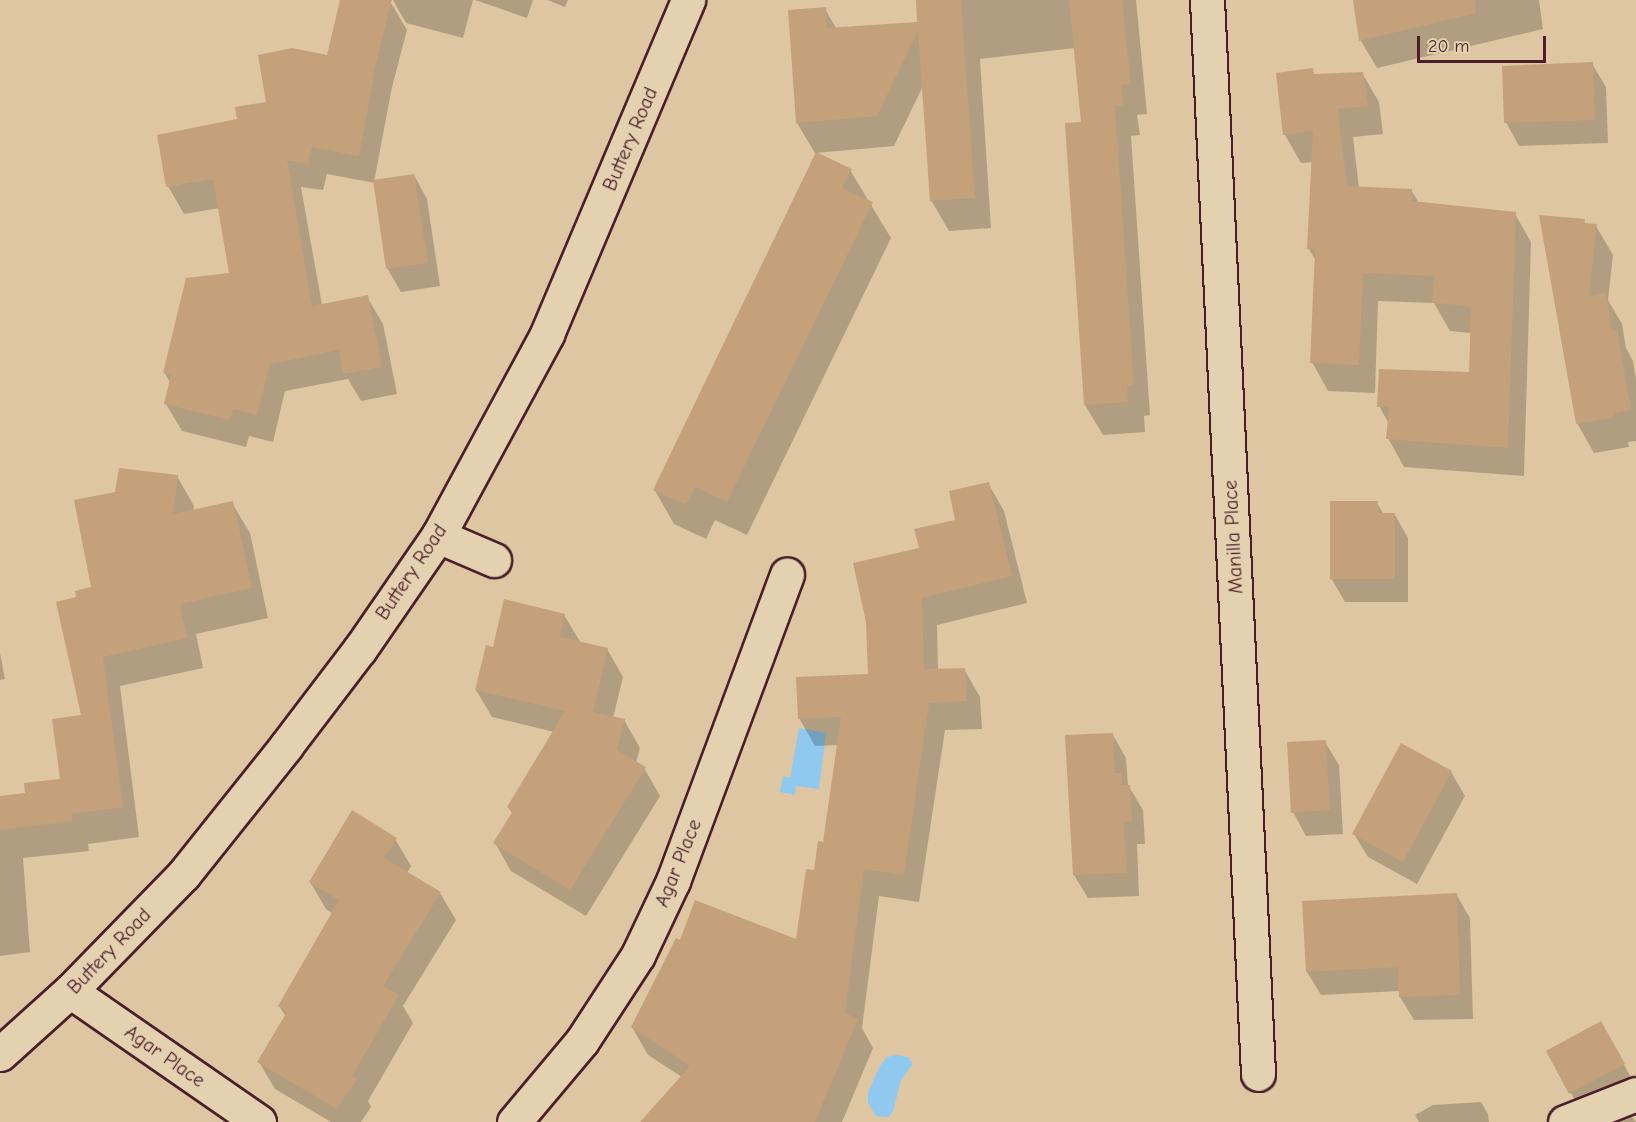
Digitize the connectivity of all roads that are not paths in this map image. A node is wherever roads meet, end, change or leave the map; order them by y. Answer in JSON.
{"nodes":[{"id":1,"x":688,"y":0,"type":"edge"},
{"id":2,"x":1208,"y":0,"type":"edge"},
{"id":3,"x":438,"y":536,"type":"junction"},
{"id":4,"x":494,"y":560,"type":"dead end"},
{"id":5,"x":787,"y":574,"type":"dead end"},
{"id":6,"x":70,"y":991,"type":"junction"},
{"id":7,"x":0,"y":1054,"type":"edge"},
{"id":8,"x":1258,"y":1074,"type":"dead end"},
{"id":9,"x":1636,"y":1094,"type":"edge"},
{"id":10,"x":259,"y":1122,"type":"edge"},
{"id":11,"x":514,"y":1122,"type":"edge"},
{"id":12,"x":1565,"y":1122,"type":"edge"}],
"edges":[{"from":1,"to":3,"type":"street","name":"Buttery Road"},
{"from":2,"to":8,"type":"street","name":"Manilla Place"},
{"from":3,"to":4,"type":"street"},
{"from":3,"to":6,"type":"street","name":"Buttery Road"},
{"from":5,"to":11,"type":"street","name":"Agar Place"},
{"from":6,"to":7,"type":"street","name":"Buttery Road"},
{"from":6,"to":10,"type":"street","name":"Agar Place"},
{"from":9,"to":12,"type":"street"}]}
